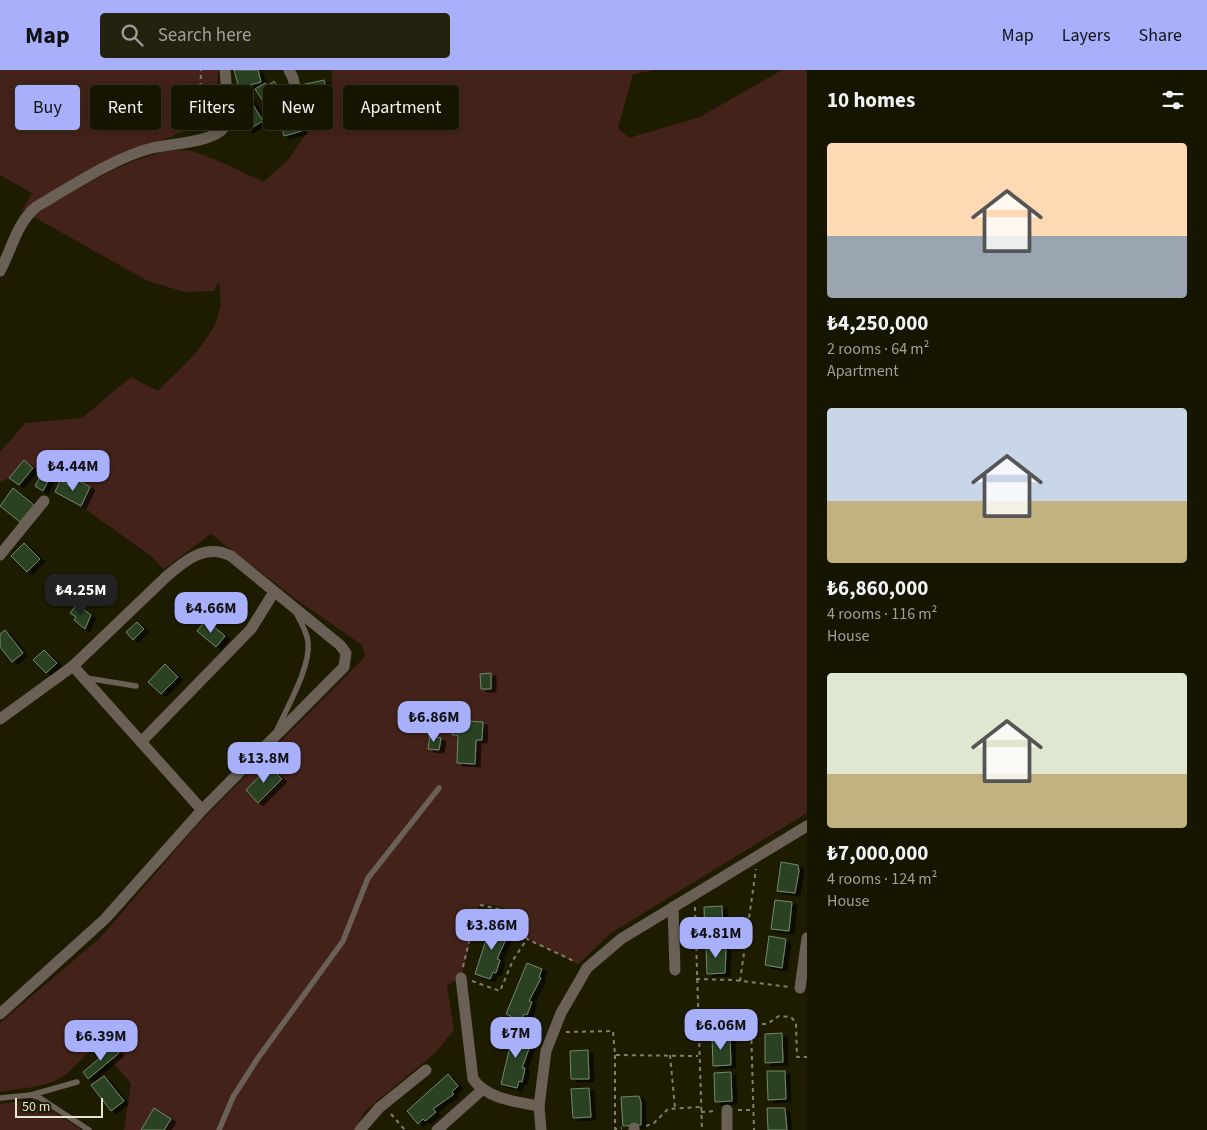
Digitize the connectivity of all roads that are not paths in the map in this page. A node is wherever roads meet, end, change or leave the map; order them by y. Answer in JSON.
{"nodes":[{"id":1,"x":225,"y":70,"type":"edge"},
{"id":2,"x":289,"y":70,"type":"edge"},
{"id":3,"x":295,"y":85,"type":"edge"},
{"id":4,"x":0,"y":271,"type":"edge"},
{"id":5,"x":44,"y":501,"type":"dead end"},
{"id":6,"x":0,"y":555,"type":"edge"},
{"id":7,"x":274,"y":592,"type":"junction"},
{"id":8,"x":293,"y":608,"type":"junction"},
{"id":9,"x":73,"y":666,"type":"junction"},
{"id":10,"x":83,"y":677,"type":"junction"},
{"id":11,"x":136,"y":686,"type":"dead end"},
{"id":12,"x":0,"y":719,"type":"edge"},
{"id":13,"x":274,"y":736,"type":"junction"},
{"id":14,"x":141,"y":742,"type":"junction"},
{"id":15,"x":439,"y":788,"type":"dead end"},
{"id":16,"x":202,"y":810,"type":"junction"},
{"id":17,"x":807,"y":826,"type":"edge"},
{"id":18,"x":673,"y":907,"type":"junction"},
{"id":19,"x":807,"y":938,"type":"edge"},
{"id":20,"x":674,"y":970,"type":"dead end"},
{"id":21,"x":461,"y":978,"type":"road end"},
{"id":22,"x":800,"y":988,"type":"road end"},
{"id":23,"x":0,"y":1014,"type":"edge"},
{"id":24,"x":426,"y":1070,"type":"dead end"},
{"id":25,"x":77,"y":1082,"type":"dead end"},
{"id":26,"x":482,"y":1090,"type":"junction"},
{"id":27,"x":31,"y":1095,"type":"junction"},
{"id":28,"x":0,"y":1098,"type":"edge"},
{"id":29,"x":539,"y":1106,"type":"junction"},
{"id":30,"x":727,"y":1110,"type":"dead end"},
{"id":31,"x":89,"y":1130,"type":"edge"},
{"id":32,"x":219,"y":1130,"type":"edge"},
{"id":33,"x":360,"y":1130,"type":"edge"},
{"id":34,"x":437,"y":1130,"type":"edge"},
{"id":35,"x":541,"y":1130,"type":"edge"},
{"id":36,"x":728,"y":1130,"type":"edge"}],
"edges":[{"from":1,"to":4,"type":"street"},
{"from":2,"to":3,"type":"street"},
{"from":5,"to":6,"type":"street"},
{"from":7,"to":8,"type":"street"},
{"from":7,"to":9,"type":"street"},
{"from":7,"to":14,"type":"street"},
{"from":8,"to":13,"type":"lane"},
{"from":8,"to":13,"type":"street"},
{"from":9,"to":10,"type":"street"},
{"from":9,"to":12,"type":"street"},
{"from":10,"to":11,"type":"lane"},
{"from":10,"to":14,"type":"street"},
{"from":13,"to":16,"type":"street"},
{"from":14,"to":16,"type":"street"},
{"from":15,"to":32,"type":"lane"},
{"from":16,"to":23,"type":"street"},
{"from":17,"to":18,"type":"street"},
{"from":18,"to":20,"type":"street"},
{"from":18,"to":29,"type":"street"},
{"from":19,"to":22,"type":"street"},
{"from":21,"to":26,"type":"street"},
{"from":24,"to":33,"type":"street"},
{"from":25,"to":27,"type":"lane"},
{"from":26,"to":29,"type":"street"},
{"from":26,"to":34,"type":"street"},
{"from":27,"to":28,"type":"lane"},
{"from":27,"to":31,"type":"lane"},
{"from":29,"to":35,"type":"street"},
{"from":30,"to":36,"type":"street"}]}
